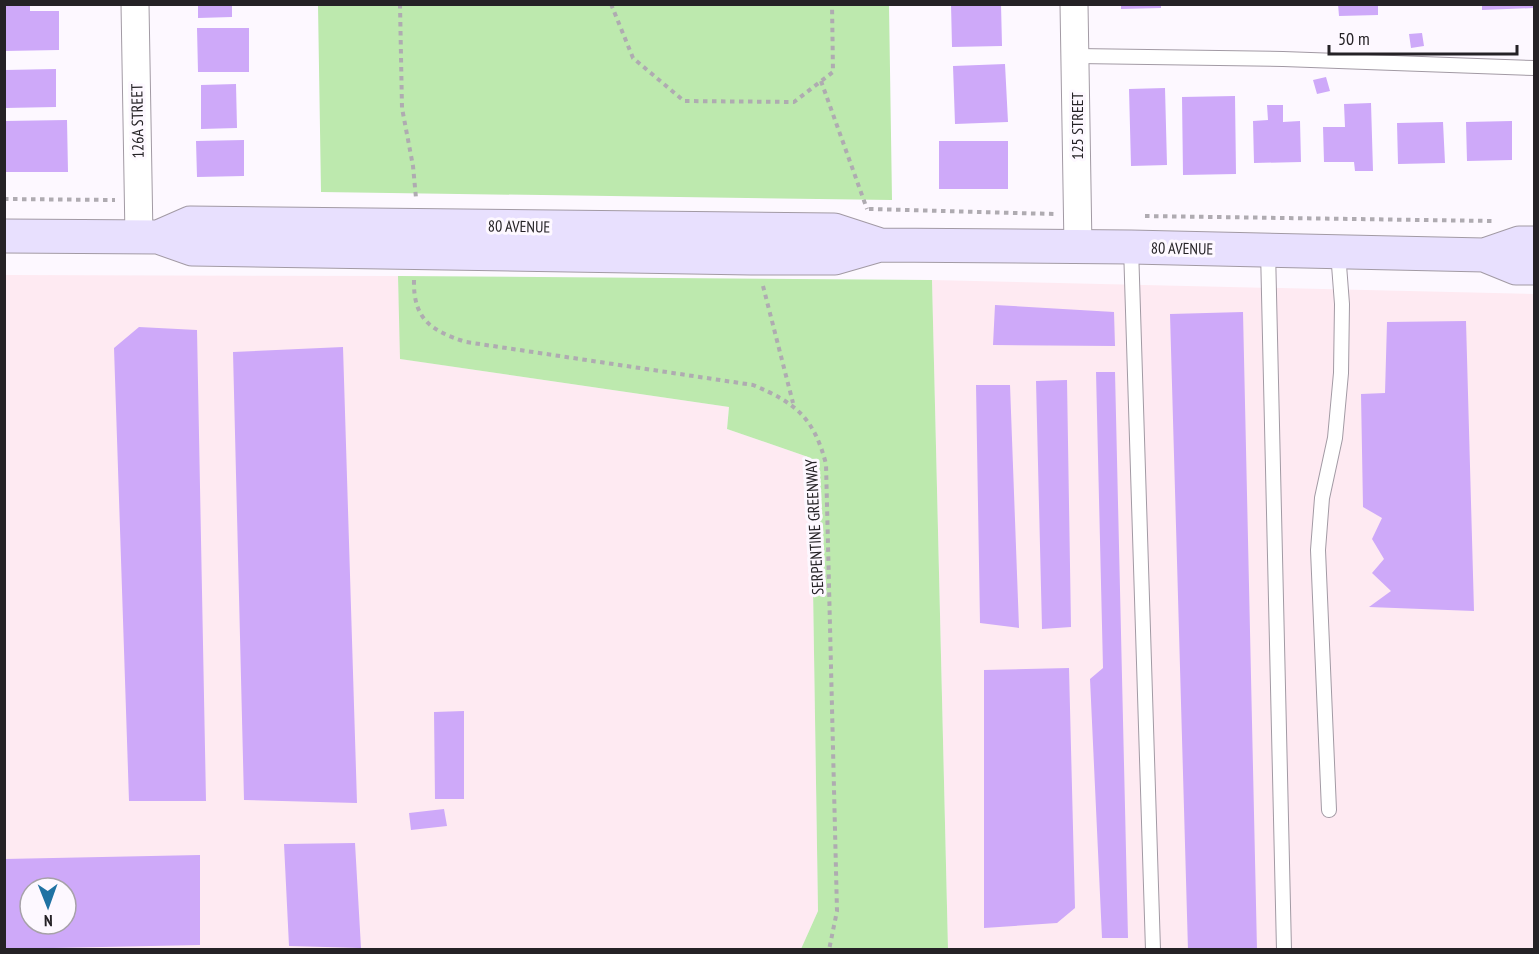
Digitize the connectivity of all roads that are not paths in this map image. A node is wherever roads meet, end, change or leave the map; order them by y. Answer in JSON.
{"nodes":[{"id":1,"x":135,"y":4,"type":"edge"},
{"id":2,"x":1074,"y":4,"type":"edge"},
{"id":3,"x":1077,"y":56,"type":"junction"},
{"id":4,"x":1534,"y":68,"type":"edge"},
{"id":5,"x":4,"y":236,"type":"edge"},
{"id":6,"x":148,"y":237,"type":"junction"},
{"id":7,"x":1534,"y":243,"type":"edge"},
{"id":8,"x":1078,"y":247,"type":"junction"},
{"id":9,"x":1131,"y":247,"type":"junction"},
{"id":10,"x":1268,"y":250,"type":"junction"},
{"id":11,"x":1338,"y":252,"type":"junction"},
{"id":12,"x":1484,"y":255,"type":"junction"},
{"id":13,"x":1534,"y":268,"type":"edge"},
{"id":14,"x":1329,"y":810,"type":"dead end"},
{"id":15,"x":1153,"y":950,"type":"edge"},
{"id":16,"x":1284,"y":950,"type":"edge"}],
"edges":[{"from":1,"to":6,"type":"street","name":"126A STREET"},
{"from":2,"to":3,"type":"street","name":"125 STREET"},
{"from":3,"to":4,"type":"lane"},
{"from":3,"to":8,"type":"street","name":"125 STREET"},
{"from":5,"to":6,"type":"main road","name":"80 AVENUE"},
{"from":6,"to":8,"type":"main road","name":"80 AVENUE"},
{"from":7,"to":12,"type":"main road","name":"80 AVENUE"},
{"from":8,"to":9,"type":"main road","name":"80 AVENUE"},
{"from":9,"to":10,"type":"main road","name":"80 AVENUE"},
{"from":9,"to":15,"type":"lane"},
{"from":10,"to":11,"type":"main road","name":"80 AVENUE"},
{"from":10,"to":16,"type":"lane"},
{"from":11,"to":12,"type":"main road","name":"80 AVENUE"},
{"from":11,"to":14,"type":"lane"},
{"from":12,"to":13,"type":"main road","name":"80 AVENUE"}]}
